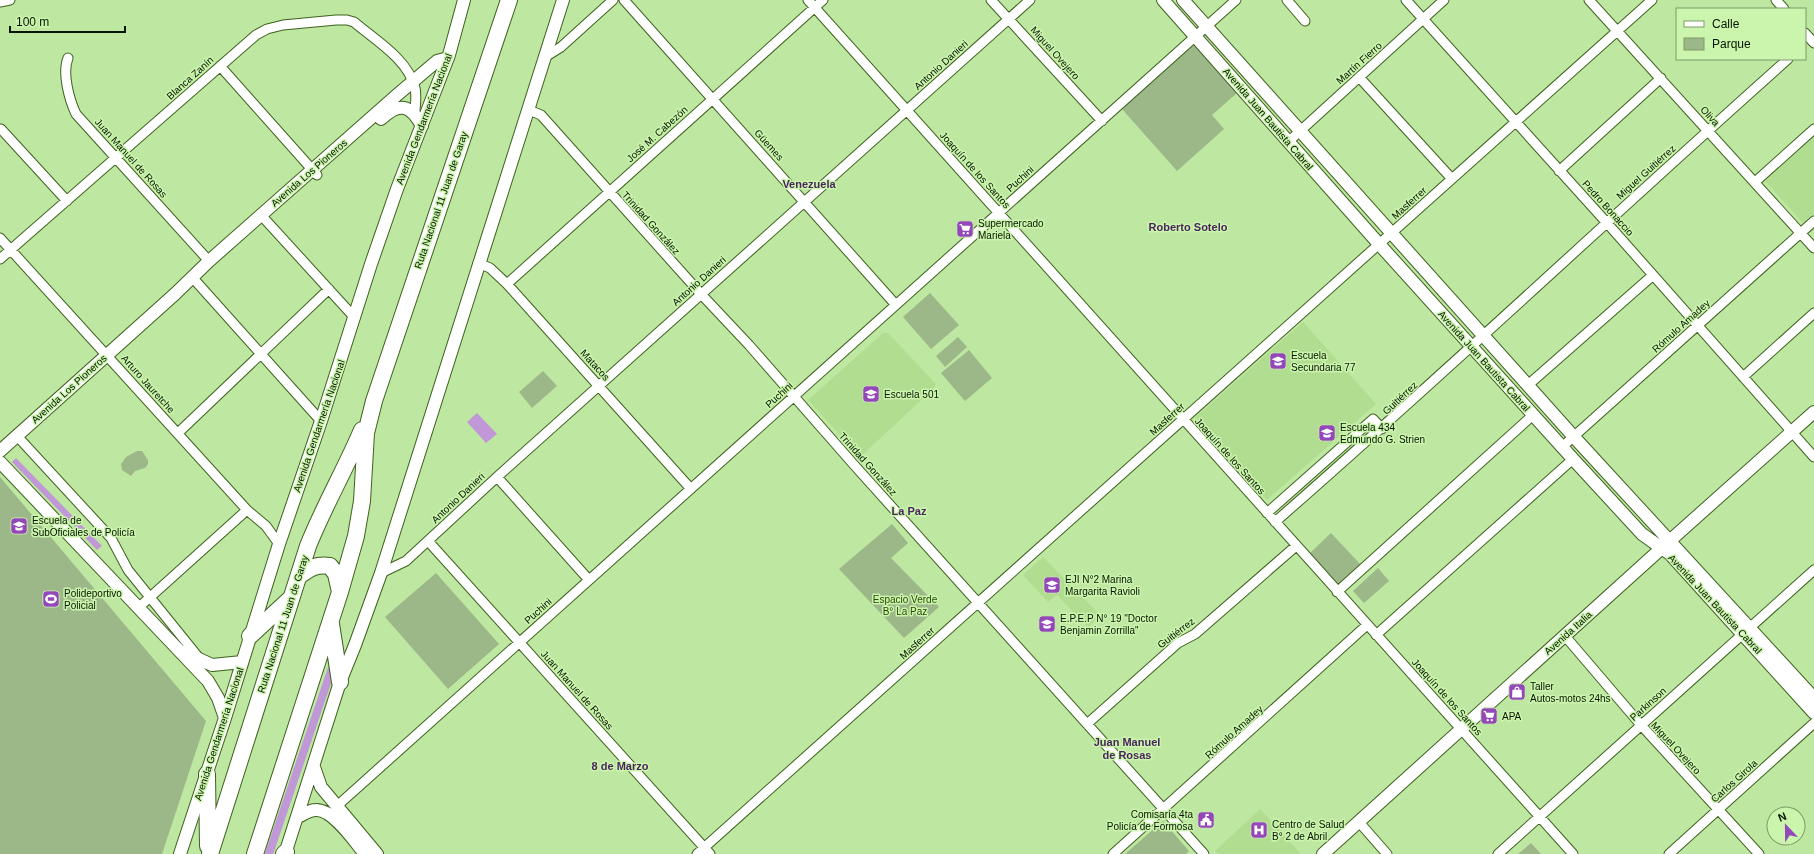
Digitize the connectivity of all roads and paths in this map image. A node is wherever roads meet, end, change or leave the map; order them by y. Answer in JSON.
{"nodes":[{"id":1,"x":10,"y":0,"type":"edge"},
{"id":2,"x":464,"y":0,"type":"edge"},
{"id":3,"x":509,"y":0,"type":"edge"},
{"id":4,"x":563,"y":0,"type":"edge"},
{"id":5,"x":613,"y":0,"type":"edge"},
{"id":6,"x":624,"y":0,"type":"edge"},
{"id":7,"x":808,"y":0,"type":"edge"},
{"id":8,"x":823,"y":0,"type":"edge"},
{"id":9,"x":991,"y":0,"type":"edge"},
{"id":10,"x":1030,"y":0,"type":"edge"},
{"id":11,"x":1163,"y":0,"type":"edge"},
{"id":12,"x":1183,"y":0,"type":"edge"},
{"id":13,"x":1236,"y":0,"type":"edge"},
{"id":14,"x":1287,"y":0,"type":"edge"},
{"id":15,"x":1406,"y":0,"type":"edge"},
{"id":16,"x":1444,"y":0,"type":"edge"},
{"id":17,"x":1589,"y":0,"type":"edge"},
{"id":18,"x":1652,"y":0,"type":"edge"},
{"id":19,"x":1776,"y":0,"type":"edge"},
{"id":20,"x":0,"y":2,"type":"edge"},
{"id":21,"x":815,"y":7,"type":"junction"},
{"id":22,"x":1783,"y":8,"type":"edge"},
{"id":23,"x":1008,"y":19,"type":"junction"},
{"id":24,"x":1424,"y":19,"type":"junction"},
{"id":25,"x":1305,"y":21,"type":"dead end"},
{"id":26,"x":1207,"y":26,"type":"junction"},
{"id":27,"x":1617,"y":31,"type":"junction"},
{"id":28,"x":1196,"y":36,"type":"junction"},
{"id":29,"x":546,"y":57,"type":"junction"},
{"id":30,"x":68,"y":58,"type":"dead end"},
{"id":31,"x":448,"y":58,"type":"junction"},
{"id":32,"x":1787,"y":60,"type":"edge"},
{"id":33,"x":220,"y":66,"type":"junction"},
{"id":34,"x":1359,"y":77,"type":"junction"},
{"id":35,"x":1661,"y":78,"type":"junction"},
{"id":36,"x":412,"y":81,"type":"junction"},
{"id":37,"x":713,"y":99,"type":"junction"},
{"id":38,"x":529,"y":110,"type":"junction"},
{"id":39,"x":907,"y":110,"type":"junction"},
{"id":40,"x":415,"y":113,"type":"junction"},
{"id":41,"x":1102,"y":121,"type":"junction"},
{"id":42,"x":1515,"y":122,"type":"junction"},
{"id":43,"x":422,"y":126,"type":"junction"},
{"id":44,"x":1,"y":129,"type":"dead end"},
{"id":45,"x":1814,"y":129,"type":"edge"},
{"id":46,"x":1708,"y":130,"type":"junction"},
{"id":47,"x":1300,"y":131,"type":"junction"},
{"id":48,"x":1288,"y":142,"type":"junction"},
{"id":49,"x":117,"y":158,"type":"junction"},
{"id":50,"x":1559,"y":171,"type":"junction"},
{"id":51,"x":315,"y":173,"type":"junction"},
{"id":52,"x":1452,"y":179,"type":"junction"},
{"id":53,"x":1755,"y":182,"type":"junction"},
{"id":54,"x":608,"y":192,"type":"junction"},
{"id":55,"x":66,"y":201,"type":"junction"},
{"id":56,"x":804,"y":202,"type":"junction"},
{"id":57,"x":999,"y":213,"type":"junction"},
{"id":58,"x":264,"y":218,"type":"junction"},
{"id":59,"x":1814,"y":220,"type":"edge"},
{"id":60,"x":1607,"y":223,"type":"junction"},
{"id":61,"x":1801,"y":232,"type":"junction"},
{"id":62,"x":1391,"y":233,"type":"junction"},
{"id":63,"x":0,"y":238,"type":"edge"},
{"id":64,"x":1379,"y":244,"type":"junction"},
{"id":65,"x":1814,"y":248,"type":"edge"},
{"id":66,"x":10,"y":250,"type":"junction"},
{"id":67,"x":0,"y":259,"type":"edge"},
{"id":68,"x":209,"y":261,"type":"junction"},
{"id":69,"x":478,"y":263,"type":"junction"},
{"id":70,"x":1652,"y":276,"type":"junction"},
{"id":71,"x":194,"y":280,"type":"junction"},
{"id":72,"x":507,"y":284,"type":"junction"},
{"id":73,"x":329,"y":289,"type":"junction"},
{"id":74,"x":701,"y":294,"type":"junction"},
{"id":75,"x":896,"y":304,"type":"junction"},
{"id":76,"x":1814,"y":313,"type":"edge"},
{"id":77,"x":355,"y":318,"type":"junction"},
{"id":78,"x":1698,"y":325,"type":"junction"},
{"id":79,"x":1484,"y":336,"type":"junction"},
{"id":80,"x":1472,"y":347,"type":"junction"},
{"id":81,"x":107,"y":355,"type":"junction"},
{"id":82,"x":262,"y":355,"type":"junction"},
{"id":83,"x":1742,"y":377,"type":"junction"},
{"id":84,"x":1528,"y":385,"type":"junction"},
{"id":85,"x":599,"y":386,"type":"junction"},
{"id":86,"x":794,"y":396,"type":"junction"},
{"id":87,"x":374,"y":401,"type":"junction"},
{"id":88,"x":1814,"y":412,"type":"edge"},
{"id":89,"x":1533,"y":415,"type":"junction"},
{"id":90,"x":1183,"y":419,"type":"junction"},
{"id":91,"x":321,"y":421,"type":"junction"},
{"id":92,"x":1382,"y":429,"type":"junction"},
{"id":93,"x":1792,"y":432,"type":"junction"},
{"id":94,"x":178,"y":433,"type":"junction"},
{"id":95,"x":17,"y":436,"type":"junction"},
{"id":96,"x":1574,"y":437,"type":"junction"},
{"id":97,"x":1562,"y":447,"type":"junction"},
{"id":98,"x":0,"y":451,"type":"edge"},
{"id":99,"x":1814,"y":457,"type":"edge"},
{"id":100,"x":1573,"y":459,"type":"junction"},
{"id":101,"x":0,"y":462,"type":"edge"},
{"id":102,"x":497,"y":477,"type":"junction"},
{"id":103,"x":691,"y":489,"type":"junction"},
{"id":104,"x":247,"y":510,"type":"junction"},
{"id":105,"x":1267,"y":513,"type":"junction"},
{"id":106,"x":1275,"y":522,"type":"junction"},
{"id":107,"x":428,"y":541,"type":"junction"},
{"id":108,"x":279,"y":544,"type":"junction"},
{"id":109,"x":1666,"y":544,"type":"junction"},
{"id":110,"x":1296,"y":546,"type":"junction"},
{"id":111,"x":1362,"y":569,"type":"junction"},
{"id":112,"x":1814,"y":570,"type":"edge"},
{"id":113,"x":381,"y":573,"type":"junction"},
{"id":114,"x":299,"y":576,"type":"junction"},
{"id":115,"x":1368,"y":576,"type":"dead end"},
{"id":116,"x":589,"y":580,"type":"junction"},
{"id":117,"x":340,"y":592,"type":"junction"},
{"id":118,"x":1337,"y":592,"type":"junction"},
{"id":119,"x":292,"y":596,"type":"junction"},
{"id":120,"x":150,"y":597,"type":"junction"},
{"id":121,"x":978,"y":603,"type":"junction"},
{"id":122,"x":138,"y":608,"type":"junction"},
{"id":123,"x":331,"y":621,"type":"junction"},
{"id":124,"x":1367,"y":625,"type":"junction"},
{"id":125,"x":1746,"y":630,"type":"junction"},
{"id":126,"x":1376,"y":635,"type":"junction"},
{"id":127,"x":250,"y":636,"type":"junction"},
{"id":128,"x":1565,"y":636,"type":"junction"},
{"id":129,"x":520,"y":642,"type":"junction"},
{"id":130,"x":177,"y":649,"type":"junction"},
{"id":131,"x":201,"y":660,"type":"junction"},
{"id":132,"x":242,"y":662,"type":"junction"},
{"id":133,"x":340,"y":682,"type":"junction"},
{"id":134,"x":1814,"y":698,"type":"edge"},
{"id":135,"x":1814,"y":713,"type":"edge"},
{"id":136,"x":225,"y":718,"type":"junction"},
{"id":137,"x":1814,"y":723,"type":"edge"},
{"id":138,"x":1087,"y":724,"type":"junction"},
{"id":139,"x":1641,"y":725,"type":"junction"},
{"id":140,"x":1460,"y":729,"type":"junction"},
{"id":141,"x":314,"y":767,"type":"junction"},
{"id":142,"x":207,"y":774,"type":"junction"},
{"id":143,"x":337,"y":806,"type":"junction"},
{"id":144,"x":1164,"y":809,"type":"junction"},
{"id":145,"x":1718,"y":810,"type":"junction"},
{"id":146,"x":1540,"y":816,"type":"junction"},
{"id":147,"x":298,"y":817,"type":"junction"},
{"id":148,"x":1359,"y":822,"type":"junction"},
{"id":149,"x":704,"y":852,"type":"edge"},
{"id":150,"x":285,"y":853,"type":"edge"},
{"id":151,"x":180,"y":854,"type":"edge"},
{"id":152,"x":209,"y":854,"type":"edge"},
{"id":153,"x":255,"y":854,"type":"edge"},
{"id":154,"x":365,"y":854,"type":"edge"},
{"id":155,"x":377,"y":854,"type":"edge"},
{"id":156,"x":1113,"y":854,"type":"edge"},
{"id":157,"x":1204,"y":854,"type":"edge"},
{"id":158,"x":1323,"y":854,"type":"edge"},
{"id":159,"x":1387,"y":854,"type":"edge"},
{"id":160,"x":1498,"y":854,"type":"edge"},
{"id":161,"x":1573,"y":854,"type":"edge"},
{"id":162,"x":1669,"y":854,"type":"edge"},
{"id":163,"x":1759,"y":854,"type":"edge"}],
"edges":[{"from":1,"to":20,"type":"street"},
{"from":2,"to":31,"type":"main road","name":"Avenida Gendarmería Nacional"},
{"from":3,"to":87,"type":"highway","name":"Ruta Nacional 11 Juan de Garay"},
{"from":4,"to":29,"type":"main road"},
{"from":5,"to":29,"type":"street"},
{"from":6,"to":37,"type":"street","name":"Güemes"},
{"from":7,"to":21,"type":"street","name":"Joaquín de los Santos"},
{"from":8,"to":21,"type":"street","name":"José M. Cabezón"},
{"from":9,"to":23,"type":"street","name":"Miguel Ovejero"},
{"from":10,"to":23,"type":"street","name":"Antonio Danieri"},
{"from":11,"to":28,"type":"main road","name":"Avenida Juan Bautista Cabral"},
{"from":12,"to":26,"type":"main road","name":"Avenida Juan Bautista Cabral"},
{"from":13,"to":26,"type":"street","name":"Puchini"},
{"from":14,"to":25,"type":"street"},
{"from":15,"to":24,"type":"street","name":"Pedro Bonaccio"},
{"from":16,"to":24,"type":"street","name":"Martín Fierro"},
{"from":17,"to":27,"type":"street","name":"Oliva"},
{"from":18,"to":27,"type":"street","name":"Masferrer"},
{"from":19,"to":22,"type":"street"},
{"from":21,"to":37,"type":"street","name":"José M. Cabezón"},
{"from":21,"to":39,"type":"street","name":"Joaquín de los Santos"},
{"from":23,"to":39,"type":"street","name":"Antonio Danieri"},
{"from":23,"to":41,"type":"street","name":"Miguel Ovejero"},
{"from":24,"to":34,"type":"street","name":"Martín Fierro"},
{"from":24,"to":42,"type":"street","name":"Pedro Bonaccio"},
{"from":26,"to":28,"type":"street","name":"Puchini"},
{"from":26,"to":47,"type":"main road","name":"Avenida Juan Bautista Cabral"},
{"from":27,"to":35,"type":"street","name":"Oliva"},
{"from":27,"to":42,"type":"street","name":"Masferrer"},
{"from":28,"to":41,"type":"street","name":"Puchini"},
{"from":28,"to":48,"type":"main road","name":"Avenida Juan Bautista Cabral"},
{"from":29,"to":38,"type":"main road"},
{"from":30,"to":49,"type":"street","name":"Juan Manuel de Rosas"},
{"from":31,"to":36,"type":"main road","name":"Avenida Los Pioneros"},
{"from":31,"to":43,"type":"main road","name":"Avenida Gendarmería Nacional"},
{"from":32,"to":46,"type":"street","name":"Miguel Guitiérrez"},
{"from":33,"to":36,"type":"street","name":"Blanca Zanín"},
{"from":33,"to":49,"type":"street","name":"Blanca Zanín"},
{"from":33,"to":51,"type":"street"},
{"from":34,"to":47,"type":"street","name":"Martín Fierro"},
{"from":34,"to":52,"type":"street"},
{"from":35,"to":46,"type":"street","name":"Oliva"},
{"from":35,"to":50,"type":"street"},
{"from":36,"to":40,"type":"street"},
{"from":36,"to":51,"type":"main road","name":"Avenida Los Pioneros"},
{"from":37,"to":54,"type":"street","name":"José M. Cabezón"},
{"from":37,"to":56,"type":"street","name":"Güemes"},
{"from":38,"to":54,"type":"street","name":"Trinidad González"},
{"from":38,"to":69,"type":"main road"},
{"from":39,"to":56,"type":"street","name":"Antonio Danieri"},
{"from":39,"to":57,"type":"street","name":"Joaquín de los Santos"},
{"from":40,"to":43,"type":"main road"},
{"from":40,"to":51,"type":"main road","name":"Avenida Los Pioneros"},
{"from":41,"to":57,"type":"street","name":"Puchini"},
{"from":42,"to":50,"type":"street","name":"Pedro Bonaccio"},
{"from":42,"to":52,"type":"street","name":"Masferrer"},
{"from":43,"to":77,"type":"main road","name":"Avenida Gendarmería Nacional"},
{"from":44,"to":55,"type":"street"},
{"from":45,"to":53,"type":"street"},
{"from":46,"to":53,"type":"street","name":"Oliva"},
{"from":46,"to":60,"type":"street","name":"Miguel Guitiérrez"},
{"from":47,"to":48,"type":"street","name":"Martín Fierro"},
{"from":47,"to":62,"type":"main road","name":"Avenida Juan Bautista Cabral"},
{"from":48,"to":64,"type":"main road","name":"Avenida Juan Bautista Cabral"},
{"from":49,"to":55,"type":"street","name":"Blanca Zanín"},
{"from":49,"to":68,"type":"street","name":"Juan Manuel de Rosas"},
{"from":50,"to":60,"type":"street","name":"Pedro Bonaccio"},
{"from":51,"to":58,"type":"main road","name":"Avenida Los Pioneros"},
{"from":52,"to":62,"type":"street","name":"Masferrer"},
{"from":53,"to":61,"type":"street","name":"Oliva"},
{"from":54,"to":72,"type":"street","name":"José M. Cabezón"},
{"from":54,"to":74,"type":"street","name":"Trinidad González"},
{"from":55,"to":66,"type":"street","name":"Blanca Zanín"},
{"from":56,"to":74,"type":"street","name":"Antonio Danieri"},
{"from":56,"to":75,"type":"street","name":"Güemes"},
{"from":57,"to":75,"type":"street","name":"Puchini"},
{"from":57,"to":90,"type":"street","name":"Joaquín de los Santos"},
{"from":58,"to":68,"type":"main road","name":"Avenida Los Pioneros"},
{"from":58,"to":71,"type":"main road","name":"Avenida Los Pioneros"},
{"from":58,"to":73,"type":"street"},
{"from":59,"to":61,"type":"street","name":"Rómulo Amadey"},
{"from":60,"to":70,"type":"street","name":"Pedro Bonaccio"},
{"from":60,"to":79,"type":"street","name":"Miguel Guitiérrez"},
{"from":61,"to":65,"type":"street","name":"Oliva"},
{"from":61,"to":78,"type":"street","name":"Rómulo Amadey"},
{"from":62,"to":64,"type":"street","name":"Masferrer"},
{"from":62,"to":79,"type":"main road","name":"Avenida Juan Bautista Cabral"},
{"from":63,"to":66,"type":"street","name":"Arturo Jauretche"},
{"from":64,"to":80,"type":"main road","name":"Avenida Juan Bautista Cabral"},
{"from":64,"to":90,"type":"street","name":"Masferrer"},
{"from":66,"to":67,"type":"street","name":"Blanca Zanín"},
{"from":66,"to":81,"type":"street","name":"Arturo Jauretche"},
{"from":68,"to":71,"type":"main road","name":"Avenida Los Pioneros"},
{"from":69,"to":72,"type":"street","name":"Matacos"},
{"from":69,"to":113,"type":"main road"},
{"from":70,"to":78,"type":"street","name":"Pedro Bonaccio"},
{"from":70,"to":84,"type":"street"},
{"from":71,"to":81,"type":"main road","name":"Avenida Los Pioneros"},
{"from":71,"to":82,"type":"street"},
{"from":72,"to":85,"type":"street","name":"Matacos"},
{"from":73,"to":77,"type":"street"},
{"from":73,"to":82,"type":"street"},
{"from":74,"to":85,"type":"street","name":"Antonio Danieri"},
{"from":74,"to":86,"type":"street","name":"Trinidad González"},
{"from":75,"to":86,"type":"street","name":"Puchini"},
{"from":76,"to":83,"type":"street"},
{"from":77,"to":91,"type":"main road","name":"Avenida Gendarmería Nacional"},
{"from":78,"to":83,"type":"street","name":"Pedro Bonaccio"},
{"from":78,"to":96,"type":"street","name":"Rómulo Amadey"},
{"from":79,"to":80,"type":"street","name":"Guitiérrez"},
{"from":79,"to":84,"type":"main road","name":"Avenida Juan Bautista Cabral"},
{"from":80,"to":89,"type":"main road","name":"Avenida Juan Bautista Cabral"},
{"from":80,"to":92,"type":"street","name":"Guitiérrez"},
{"from":81,"to":94,"type":"street","name":"Arturo Jauretche"},
{"from":81,"to":95,"type":"main road","name":"Avenida Los Pioneros"},
{"from":82,"to":91,"type":"street"},
{"from":82,"to":94,"type":"street"},
{"from":83,"to":93,"type":"street","name":"Pedro Bonaccio"},
{"from":84,"to":96,"type":"main road","name":"Avenida Juan Bautista Cabral"},
{"from":85,"to":102,"type":"street","name":"Antonio Danieri"},
{"from":85,"to":103,"type":"street","name":"Matacos"},
{"from":86,"to":103,"type":"street","name":"Puchini"},
{"from":86,"to":121,"type":"street","name":"Trinidad González"},
{"from":87,"to":114,"type":"highway","name":"Ruta Nacional 11 Juan de Garay"},
{"from":87,"to":117,"type":"highway","name":"Ruta Nacional 11 Juan de Garay"},
{"from":88,"to":93,"type":"main road","name":"Avenida Italia"},
{"from":89,"to":97,"type":"main road","name":"Avenida Juan Bautista Cabral"},
{"from":89,"to":111,"type":"street"},
{"from":90,"to":105,"type":"street","name":"Joaquín de los Santos"},
{"from":90,"to":121,"type":"street","name":"Masferrer"},
{"from":91,"to":108,"type":"main road","name":"Avenida Gendarmería Nacional"},
{"from":92,"to":105,"type":"street"},
{"from":92,"to":106,"type":"street","name":"Guitiérrez"},
{"from":93,"to":99,"type":"street","name":"Pedro Bonaccio"},
{"from":93,"to":109,"type":"main road","name":"Avenida Italia"},
{"from":94,"to":104,"type":"street","name":"Arturo Jauretche"},
{"from":95,"to":98,"type":"main road","name":"Avenida Los Pioneros"},
{"from":95,"to":120,"type":"street"},
{"from":96,"to":97,"type":"street","name":"Rómulo Amadey"},
{"from":96,"to":109,"type":"main road","name":"Avenida Juan Bautista Cabral"},
{"from":97,"to":100,"type":"main road","name":"Avenida Juan Bautista Cabral"},
{"from":100,"to":109,"type":"main road","name":"Avenida Juan Bautista Cabral"},
{"from":100,"to":126,"type":"street"},
{"from":101,"to":122,"type":"main road"},
{"from":102,"to":107,"type":"street","name":"Antonio Danieri"},
{"from":102,"to":116,"type":"street"},
{"from":103,"to":116,"type":"street","name":"Puchini"},
{"from":104,"to":108,"type":"street","name":"Arturo Jauretche"},
{"from":104,"to":120,"type":"street"},
{"from":105,"to":106,"type":"street","name":"Joaquín de los Santos"},
{"from":106,"to":110,"type":"street","name":"Joaquín de los Santos"},
{"from":107,"to":113,"type":"street","name":"Antonio Danieri"},
{"from":107,"to":129,"type":"street","name":"Juan Manuel de Rosas"},
{"from":108,"to":127,"type":"main road","name":"Avenida Gendarmería Nacional"},
{"from":109,"to":125,"type":"main road","name":"Avenida Juan Bautista Cabral"},
{"from":109,"to":128,"type":"main road","name":"Avenida Italia"},
{"from":110,"to":118,"type":"street","name":"Joaquín de los Santos"},
{"from":110,"to":138,"type":"street","name":"Guitiérrez"},
{"from":111,"to":115,"type":"street"},
{"from":111,"to":118,"type":"street"},
{"from":112,"to":125,"type":"street","name":"Parkinson"},
{"from":113,"to":133,"type":"main road"},
{"from":114,"to":117,"type":"highway"},
{"from":114,"to":119,"type":"highway","name":"Ruta Nacional 11 Juan de Garay"},
{"from":116,"to":129,"type":"street","name":"Puchini"},
{"from":117,"to":123,"type":"highway","name":"Ruta Nacional 11 Juan de Garay"},
{"from":118,"to":124,"type":"street","name":"Joaquín de los Santos"},
{"from":119,"to":127,"type":"highway"},
{"from":119,"to":152,"type":"highway","name":"Ruta Nacional 11 Juan de Garay"},
{"from":120,"to":122,"type":"street"},
{"from":120,"to":131,"type":"street"},
{"from":121,"to":138,"type":"street","name":"Trinidad González"},
{"from":121,"to":149,"type":"street","name":"Masferrer"},
{"from":122,"to":130,"type":"main road"},
{"from":123,"to":133,"type":"highway"},
{"from":123,"to":153,"type":"highway","name":"Ruta Nacional 11 Juan de Garay"},
{"from":124,"to":126,"type":"street","name":"Joaquín de los Santos"},
{"from":124,"to":144,"type":"street","name":"Rómulo Amadey"},
{"from":125,"to":134,"type":"main road","name":"Avenida Juan Bautista Cabral"},
{"from":125,"to":135,"type":"main road","name":"Avenida Juan Bautista Cabral"},
{"from":125,"to":139,"type":"street","name":"Parkinson"},
{"from":126,"to":140,"type":"street","name":"Joaquín de los Santos"},
{"from":127,"to":132,"type":"main road","name":"Avenida Gendarmería Nacional"},
{"from":128,"to":139,"type":"street","name":"Miguel Ovejero"},
{"from":128,"to":140,"type":"main road","name":"Avenida Italia"},
{"from":129,"to":143,"type":"street","name":"Puchini"},
{"from":129,"to":149,"type":"street","name":"Juan Manuel de Rosas"},
{"from":130,"to":131,"type":"main road"},
{"from":130,"to":136,"type":"main road"},
{"from":131,"to":132,"type":"main road"},
{"from":132,"to":136,"type":"main road","name":"Avenida Gendarmería Nacional"},
{"from":133,"to":141,"type":"main road"},
{"from":136,"to":142,"type":"main road","name":"Avenida Gendarmería Nacional"},
{"from":137,"to":145,"type":"street","name":"Carlos Girola"},
{"from":138,"to":144,"type":"street","name":"Trinidad González"},
{"from":139,"to":145,"type":"street","name":"Miguel Ovejero"},
{"from":139,"to":146,"type":"street","name":"Parkinson"},
{"from":140,"to":146,"type":"street","name":"Joaquín de los Santos"},
{"from":140,"to":148,"type":"main road","name":"Avenida Italia"},
{"from":141,"to":143,"type":"main road"},
{"from":141,"to":147,"type":"main road"},
{"from":142,"to":151,"type":"main road","name":"Avenida Gendarmería Nacional"},
{"from":142,"to":152,"type":"highway"},
{"from":143,"to":155,"type":"main road"},
{"from":144,"to":156,"type":"street","name":"Rómulo Amadey"},
{"from":144,"to":157,"type":"street","name":"Trinidad González"},
{"from":145,"to":162,"type":"street","name":"Carlos Girola"},
{"from":145,"to":163,"type":"street","name":"Miguel Ovejero"},
{"from":146,"to":160,"type":"street","name":"Parkinson"},
{"from":146,"to":161,"type":"street","name":"Joaquín de los Santos"},
{"from":147,"to":150,"type":"main road"},
{"from":147,"to":154,"type":"main road"},
{"from":148,"to":158,"type":"main road","name":"Avenida Italia"},
{"from":148,"to":159,"type":"street"}]}
